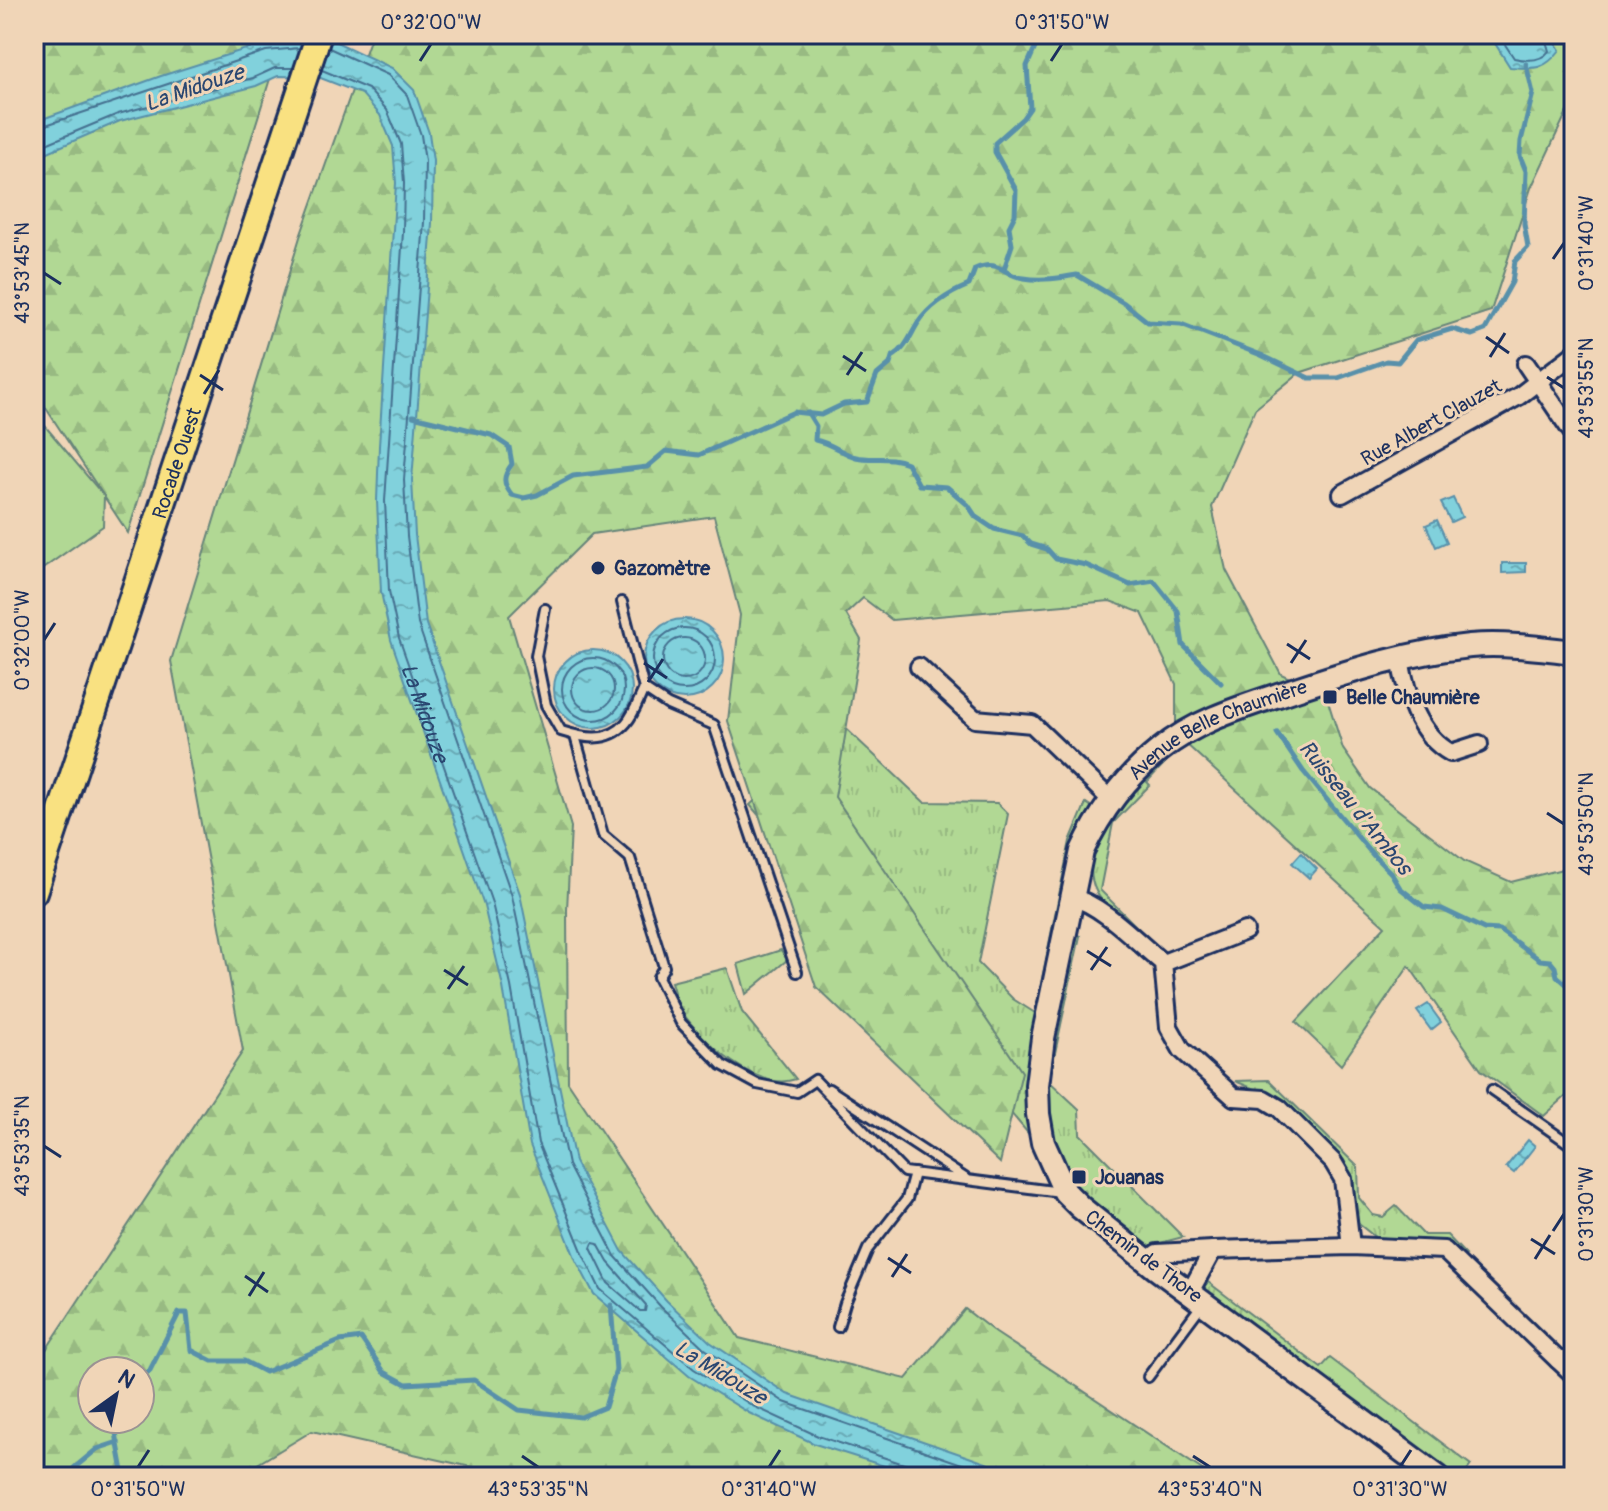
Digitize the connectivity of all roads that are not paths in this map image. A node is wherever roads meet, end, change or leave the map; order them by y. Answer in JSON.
{"nodes":[{"id":1,"x":319,"y":34,"type":"edge"},
{"id":2,"x":1574,"y":354,"type":"edge"},
{"id":3,"x":1526,"y":364,"type":"dead end"},
{"id":4,"x":1538,"y":381,"type":"junction"},
{"id":5,"x":1574,"y":435,"type":"edge"},
{"id":6,"x":1342,"y":494,"type":"dead end"},
{"id":7,"x":622,"y":602,"type":"dead end"},
{"id":8,"x":545,"y":609,"type":"dead end"},
{"id":9,"x":1574,"y":652,"type":"edge"},
{"id":10,"x":1400,"y":659,"type":"junction"},
{"id":11,"x":919,"y":667,"type":"dead end"},
{"id":12,"x":644,"y":689,"type":"junction"},
{"id":13,"x":575,"y":736,"type":"junction"},
{"id":14,"x":1479,"y":744,"type":"dead end"},
{"id":15,"x":1111,"y":800,"type":"junction"},
{"id":16,"x":34,"y":892,"type":"edge"},
{"id":17,"x":1071,"y":897,"type":"junction"},
{"id":18,"x":1245,"y":931,"type":"dead end"},
{"id":19,"x":1163,"y":963,"type":"junction"},
{"id":20,"x":797,"y":972,"type":"dead end"},
{"id":21,"x":815,"y":1080,"type":"junction"},
{"id":22,"x":1492,"y":1090,"type":"dead end"},
{"id":23,"x":1574,"y":1147,"type":"edge"},
{"id":24,"x":914,"y":1173,"type":"junction"},
{"id":25,"x":968,"y":1179,"type":"junction"},
{"id":26,"x":1065,"y":1192,"type":"junction"},
{"id":27,"x":1351,"y":1246,"type":"junction"},
{"id":28,"x":1213,"y":1250,"type":"junction"},
{"id":29,"x":1147,"y":1261,"type":"junction"},
{"id":30,"x":1197,"y":1297,"type":"junction"},
{"id":31,"x":838,"y":1327,"type":"dead end"},
{"id":32,"x":1566,"y":1360,"type":"edge"},
{"id":33,"x":1574,"y":1375,"type":"edge"},
{"id":34,"x":1148,"y":1377,"type":"dead end"},
{"id":35,"x":1438,"y":1477,"type":"edge"}],
"edges":[{"from":1,"to":16,"type":"main road","name":"Rocade Ouest"},
{"from":2,"to":4,"type":"street","name":"Rue Albert Clauzet"},
{"from":3,"to":4,"type":"street"},
{"from":4,"to":5,"type":"street"},
{"from":4,"to":6,"type":"street","name":"Rue Albert Clauzet"},
{"from":7,"to":12,"type":"lane"},
{"from":8,"to":13,"type":"lane"},
{"from":9,"to":10,"type":"street","name":"Avenue Belle Chaumière"},
{"from":10,"to":14,"type":"street"},
{"from":10,"to":15,"type":"street","name":"Avenue Belle Chaumière"},
{"from":11,"to":15,"type":"street"},
{"from":12,"to":13,"type":"lane"},
{"from":12,"to":20,"type":"lane"},
{"from":13,"to":21,"type":"lane"},
{"from":15,"to":17,"type":"street","name":"Chemin de Thore"},
{"from":17,"to":19,"type":"street"},
{"from":17,"to":26,"type":"street","name":"Chemin de Thore"},
{"from":18,"to":19,"type":"street"},
{"from":19,"to":27,"type":"street"},
{"from":21,"to":24,"type":"lane"},
{"from":21,"to":25,"type":"lane"},
{"from":22,"to":23,"type":"lane"},
{"from":24,"to":25,"type":"lane"},
{"from":24,"to":31,"type":"lane"},
{"from":25,"to":26,"type":"lane"},
{"from":26,"to":29,"type":"street","name":"Chemin de Thore"},
{"from":27,"to":28,"type":"street"},
{"from":27,"to":32,"type":"street"},
{"from":28,"to":29,"type":"street"},
{"from":28,"to":30,"type":"street"},
{"from":29,"to":30,"type":"street","name":"Chemin de Thore"},
{"from":30,"to":34,"type":"lane"},
{"from":30,"to":35,"type":"street","name":"Chemin de Thore"},
{"from":32,"to":33,"type":"street"}]}
